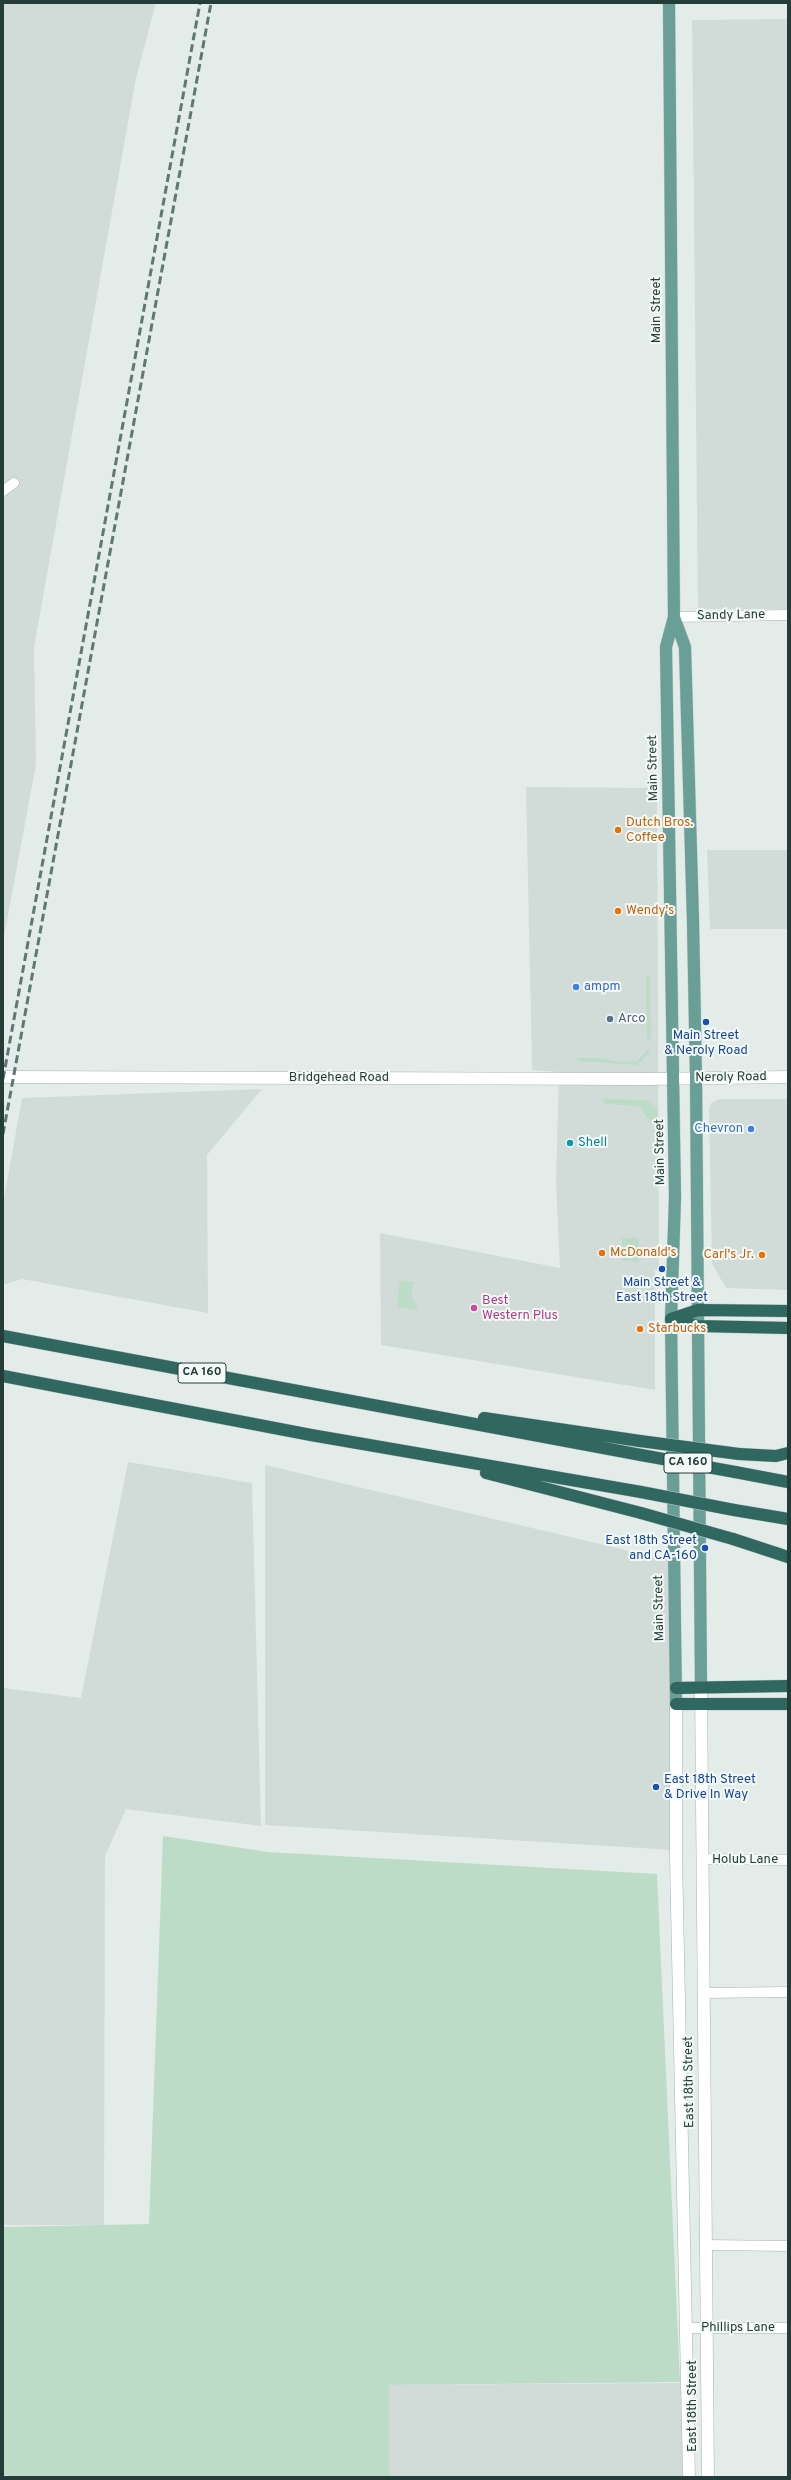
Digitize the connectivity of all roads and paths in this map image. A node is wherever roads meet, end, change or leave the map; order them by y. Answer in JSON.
{"nodes":[{"id":1,"x":669,"y":3,"type":"edge"},
{"id":2,"x":14,"y":483,"type":"dead end"},
{"id":3,"x":3,"y":491,"type":"edge"},
{"id":4,"x":788,"y":615,"type":"edge"},
{"id":5,"x":674,"y":616,"type":"junction"},
{"id":6,"x":3,"y":1077,"type":"edge"},
{"id":7,"x":788,"y":1077,"type":"edge"},
{"id":8,"x":674,"y":1078,"type":"junction"},
{"id":9,"x":696,"y":1078,"type":"junction"},
{"id":10,"x":698,"y":1310,"type":"junction"},
{"id":11,"x":788,"y":1311,"type":"edge"},
{"id":12,"x":671,"y":1319,"type":"junction"},
{"id":13,"x":698,"y":1326,"type":"junction"},
{"id":14,"x":788,"y":1328,"type":"edge"},
{"id":15,"x":3,"y":1336,"type":"edge"},
{"id":16,"x":3,"y":1376,"type":"edge"},
{"id":17,"x":3,"y":1379,"type":"edge"},
{"id":18,"x":43,"y":1383,"type":"junction"},
{"id":19,"x":380,"y":1406,"type":"junction"},
{"id":20,"x":311,"y":1435,"type":"junction"},
{"id":21,"x":788,"y":1453,"type":"edge"},
{"id":22,"x":788,"y":1482,"type":"edge"},
{"id":23,"x":788,"y":1520,"type":"edge"},
{"id":24,"x":788,"y":1557,"type":"edge"},
{"id":25,"x":788,"y":1686,"type":"edge"},
{"id":26,"x":701,"y":1687,"type":"junction"},
{"id":27,"x":676,"y":1688,"type":"junction"},
{"id":28,"x":676,"y":1704,"type":"junction"},
{"id":29,"x":700,"y":1704,"type":"junction"},
{"id":30,"x":788,"y":1704,"type":"edge"},
{"id":31,"x":702,"y":1859,"type":"junction"},
{"id":32,"x":788,"y":1860,"type":"edge"},
{"id":33,"x":788,"y":1992,"type":"edge"},
{"id":34,"x":703,"y":1993,"type":"junction"},
{"id":35,"x":706,"y":2245,"type":"junction"},
{"id":36,"x":788,"y":2246,"type":"edge"},
{"id":37,"x":687,"y":2328,"type":"junction"},
{"id":38,"x":707,"y":2328,"type":"junction"},
{"id":39,"x":788,"y":2328,"type":"edge"},
{"id":40,"x":689,"y":2477,"type":"edge"},
{"id":41,"x":708,"y":2477,"type":"edge"}],
"edges":[{"from":1,"to":5,"type":"main road","name":"Main Street"},
{"from":2,"to":3,"type":"street"},
{"from":4,"to":5,"type":"street","name":"Sandy Lane"},
{"from":5,"to":8,"type":"main road","name":"Main Street"},
{"from":5,"to":9,"type":"main road","name":"Main Street"},
{"from":6,"to":8,"type":"main road","name":"Bridgehead Road"},
{"from":7,"to":9,"type":"main road","name":"Neroly Road"},
{"from":8,"to":9,"type":"main road","name":"Neroly Road"},
{"from":8,"to":12,"type":"main road","name":"Main Street"},
{"from":9,"to":10,"type":"main road","name":"Main Street"},
{"from":10,"to":11,"type":"highway"},
{"from":10,"to":12,"type":"highway"},
{"from":10,"to":13,"type":"main road","name":"Main Street"},
{"from":12,"to":13,"type":"highway"},
{"from":12,"to":27,"type":"main road","name":"Main Street"},
{"from":13,"to":14,"type":"highway"},
{"from":13,"to":26,"type":"main road","name":"Main Street"},
{"from":15,"to":19,"type":"highway","number":"CA 160"},
{"from":16,"to":18,"type":"highway"},
{"from":17,"to":18,"type":"highway"},
{"from":18,"to":20,"type":"highway"},
{"from":19,"to":21,"type":"highway","bridge":true},
{"from":19,"to":22,"type":"highway","number":"CA 160","bridge":true},
{"from":20,"to":23,"type":"highway","bridge":true},
{"from":20,"to":24,"type":"highway","bridge":true},
{"from":25,"to":26,"type":"highway"},
{"from":26,"to":27,"type":"highway"},
{"from":26,"to":29,"type":"main road","name":"East 18th Street"},
{"from":27,"to":28,"type":"main road","name":"East 18th Street"},
{"from":28,"to":29,"type":"highway"},
{"from":28,"to":37,"type":"main road","name":"East 18th Street"},
{"from":29,"to":30,"type":"highway"},
{"from":29,"to":31,"type":"main road","name":"East 18th Street"},
{"from":31,"to":32,"type":"street","name":"Holub Lane"},
{"from":31,"to":34,"type":"main road","name":"East 18th Street"},
{"from":33,"to":34,"type":"street"},
{"from":34,"to":35,"type":"main road","name":"East 18th Street"},
{"from":35,"to":36,"type":"street"},
{"from":35,"to":38,"type":"main road","name":"East 18th Street"},
{"from":37,"to":38,"type":"street","name":"Phillips Lane"},
{"from":37,"to":40,"type":"main road","name":"East 18th Street"},
{"from":38,"to":39,"type":"street","name":"Phillips Lane"},
{"from":38,"to":41,"type":"main road","name":"East 18th Street"}]}
